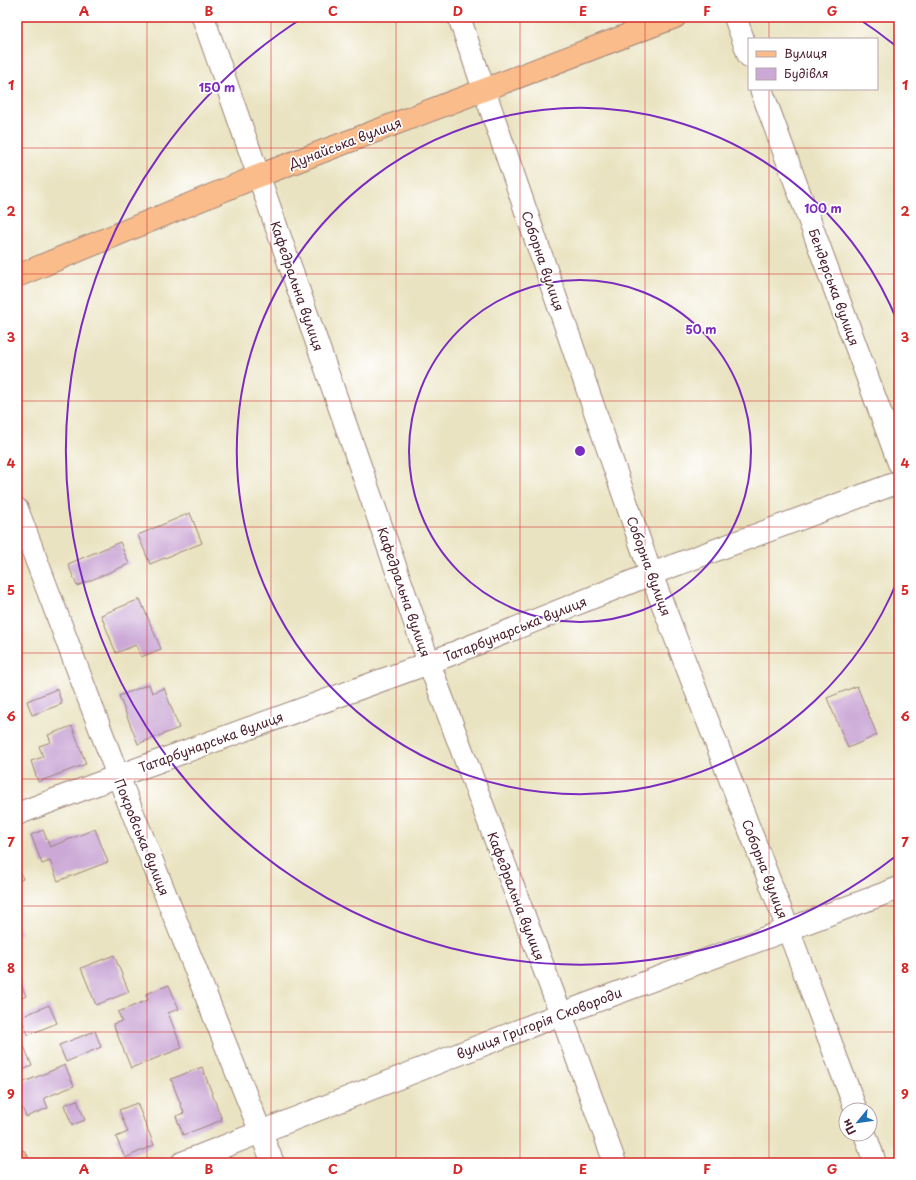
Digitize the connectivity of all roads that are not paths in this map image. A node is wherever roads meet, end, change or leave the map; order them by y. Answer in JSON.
{"nodes":[{"id":1,"x":203,"y":17,"type":"edge"},
{"id":2,"x":459,"y":17,"type":"edge"},
{"id":3,"x":676,"y":17,"type":"edge"},
{"id":4,"x":735,"y":17,"type":"edge"},
{"id":5,"x":748,"y":53,"type":"edge"},
{"id":6,"x":484,"y":90,"type":"junction"},
{"id":7,"x":761,"y":90,"type":"edge"},
{"id":8,"x":258,"y":176,"type":"junction"},
{"id":9,"x":17,"y":276,"type":"edge"},
{"id":10,"x":899,"y":463,"type":"edge"},
{"id":11,"x":899,"y":482,"type":"edge"},
{"id":12,"x":17,"y":509,"type":"edge"},
{"id":13,"x":651,"y":574,"type":"junction"},
{"id":14,"x":429,"y":664,"type":"junction"},
{"id":15,"x":118,"y":776,"type":"junction"},
{"id":16,"x":17,"y":814,"type":"edge"},
{"id":17,"x":899,"y":888,"type":"edge"},
{"id":18,"x":788,"y":929,"type":"junction"},
{"id":19,"x":561,"y":1014,"type":"junction"},
{"id":20,"x":853,"y":1102,"type":"edge"},
{"id":21,"x":260,"y":1132,"type":"junction"},
{"id":22,"x":868,"y":1142,"type":"edge"},
{"id":23,"x":182,"y":1163,"type":"edge"},
{"id":24,"x":273,"y":1163,"type":"edge"},
{"id":25,"x":615,"y":1163,"type":"edge"},
{"id":26,"x":876,"y":1163,"type":"edge"}],
"edges":[{"from":1,"to":8,"type":"street","name":"Кафедральна вулиця"},
{"from":2,"to":6,"type":"street","name":"Соборна вулиця"},
{"from":3,"to":6,"type":"main road","name":"Дунайська вулиця"},
{"from":4,"to":5,"type":"street"},
{"from":6,"to":8,"type":"main road","name":"Дунайська вулиця"},
{"from":6,"to":13,"type":"street","name":"Соборна вулиця"},
{"from":7,"to":10,"type":"street","name":"Бендерська вулиця"},
{"from":8,"to":9,"type":"main road","name":"Дунайська вулиця"},
{"from":8,"to":14,"type":"street","name":"Кафедральна вулиця"},
{"from":11,"to":13,"type":"street","name":"Татарбунарська вулиця"},
{"from":12,"to":15,"type":"street","name":"Покровська вулиця"},
{"from":13,"to":14,"type":"street","name":"Татарбунарська вулиця"},
{"from":13,"to":18,"type":"street","name":"Соборна вулиця"},
{"from":14,"to":15,"type":"street","name":"Татарбунарська вулиця"},
{"from":14,"to":19,"type":"street","name":"Кафедральна вулиця"},
{"from":15,"to":16,"type":"street","name":"Татарбунарська вулиця"},
{"from":15,"to":21,"type":"street","name":"Покровська вулиця"},
{"from":17,"to":18,"type":"street","name":"вулиця Григорія Сковороди"},
{"from":18,"to":19,"type":"street","name":"вулиця Григорія Сковороди"},
{"from":18,"to":20,"type":"street","name":"Соборна вулиця"},
{"from":19,"to":21,"type":"street","name":"вулиця Григорія Сковороди"},
{"from":19,"to":25,"type":"street","name":"Кафедральна вулиця"},
{"from":21,"to":23,"type":"street","name":"вулиця Григорія Сковороди"},
{"from":21,"to":24,"type":"street","name":"Покровська вулиця"},
{"from":22,"to":26,"type":"street"}]}
